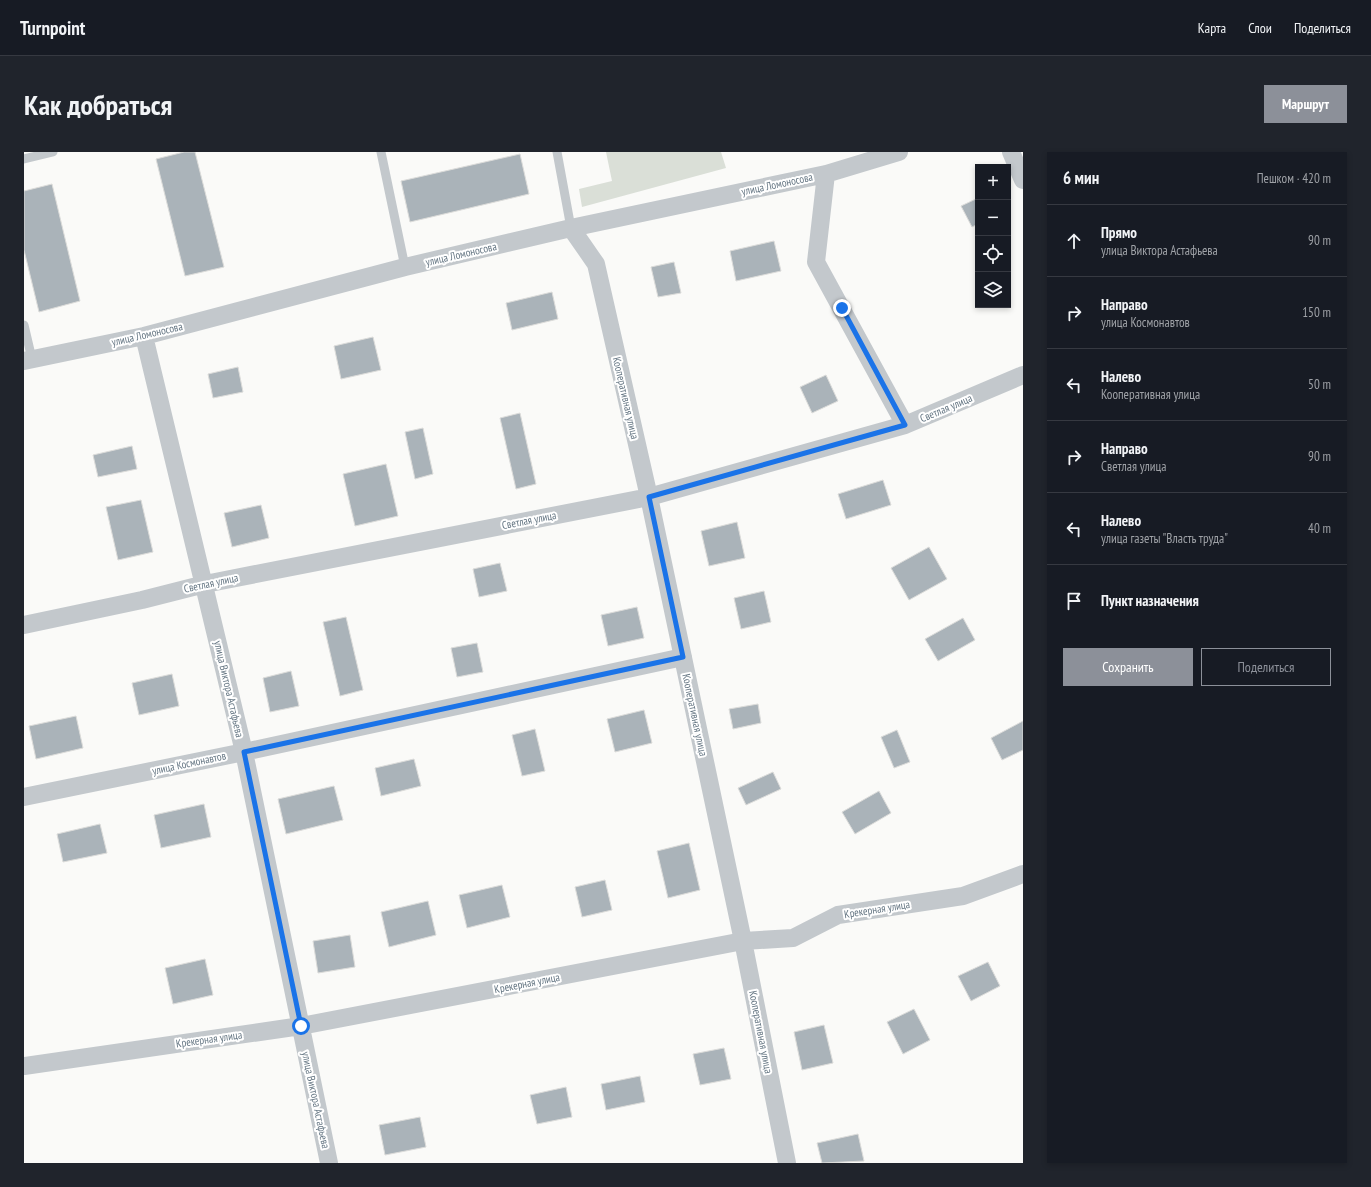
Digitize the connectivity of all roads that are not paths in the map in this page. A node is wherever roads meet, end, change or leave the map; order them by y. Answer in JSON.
{"nodes":[{"id":1,"x":53,"y":152,"type":"edge"},
{"id":2,"x":381,"y":152,"type":"edge"},
{"id":3,"x":557,"y":152,"type":"edge"},
{"id":4,"x":899,"y":152,"type":"edge"},
{"id":5,"x":1012,"y":152,"type":"edge"},
{"id":6,"x":24,"y":159,"type":"edge"},
{"id":7,"x":826,"y":174,"type":"junction"},
{"id":8,"x":1023,"y":180,"type":"edge"},
{"id":9,"x":571,"y":228,"type":"junction"},
{"id":10,"x":405,"y":267,"type":"junction"},
{"id":11,"x":24,"y":325,"type":"edge"},
{"id":12,"x":144,"y":336,"type":"junction"},
{"id":13,"x":28,"y":360,"type":"edge"},
{"id":14,"x":1023,"y":375,"type":"edge"},
{"id":15,"x":905,"y":425,"type":"junction"},
{"id":16,"x":649,"y":497,"type":"junction"},
{"id":17,"x":205,"y":584,"type":"junction"},
{"id":18,"x":24,"y":625,"type":"edge"},
{"id":19,"x":683,"y":657,"type":"junction"},
{"id":20,"x":244,"y":752,"type":"junction"},
{"id":21,"x":24,"y":797,"type":"edge"},
{"id":22,"x":1023,"y":874,"type":"edge"},
{"id":23,"x":742,"y":942,"type":"junction"},
{"id":24,"x":301,"y":1026,"type":"junction"},
{"id":25,"x":24,"y":1066,"type":"edge"},
{"id":26,"x":329,"y":1163,"type":"edge"},
{"id":27,"x":787,"y":1163,"type":"edge"}],
"edges":[{"from":1,"to":6,"type":"lane"},
{"from":2,"to":10,"type":"lane"},
{"from":3,"to":9,"type":"lane"},
{"from":4,"to":7,"type":"street","name":"улица Ломоносова"},
{"from":5,"to":8,"type":"street"},
{"from":7,"to":9,"type":"street","name":"улица Ломоносова"},
{"from":7,"to":15,"type":"street"},
{"from":9,"to":10,"type":"street","name":"улица Ломоносова"},
{"from":9,"to":16,"type":"street","name":"Кооперативная улица"},
{"from":10,"to":12,"type":"street","name":"улица Ломоносова"},
{"from":11,"to":13,"type":"lane"},
{"from":12,"to":13,"type":"street","name":"улица Ломоносова"},
{"from":12,"to":17,"type":"street","name":"улица Виктора Астафьева"},
{"from":14,"to":15,"type":"street","name":"Светлая улица"},
{"from":15,"to":16,"type":"street","name":"Светлая улица"},
{"from":16,"to":17,"type":"street","name":"Светлая улица"},
{"from":16,"to":19,"type":"street","name":"Кооперативная улица"},
{"from":17,"to":18,"type":"street","name":"Светлая улица"},
{"from":17,"to":20,"type":"street","name":"улица Виктора Астафьева"},
{"from":19,"to":20,"type":"street","name":"улица Космонавтов"},
{"from":19,"to":23,"type":"street","name":"Кооперативная улица"},
{"from":20,"to":21,"type":"street","name":"улица Космонавтов"},
{"from":20,"to":24,"type":"street","name":"улица Виктора Астафьева"},
{"from":22,"to":23,"type":"street","name":"Крекерная улица"},
{"from":23,"to":24,"type":"street","name":"Крекерная улица"},
{"from":23,"to":27,"type":"street","name":"Кооперативная улица"},
{"from":24,"to":25,"type":"street","name":"Крекерная улица"},
{"from":24,"to":26,"type":"street","name":"улица Виктора Астафьева"}]}
